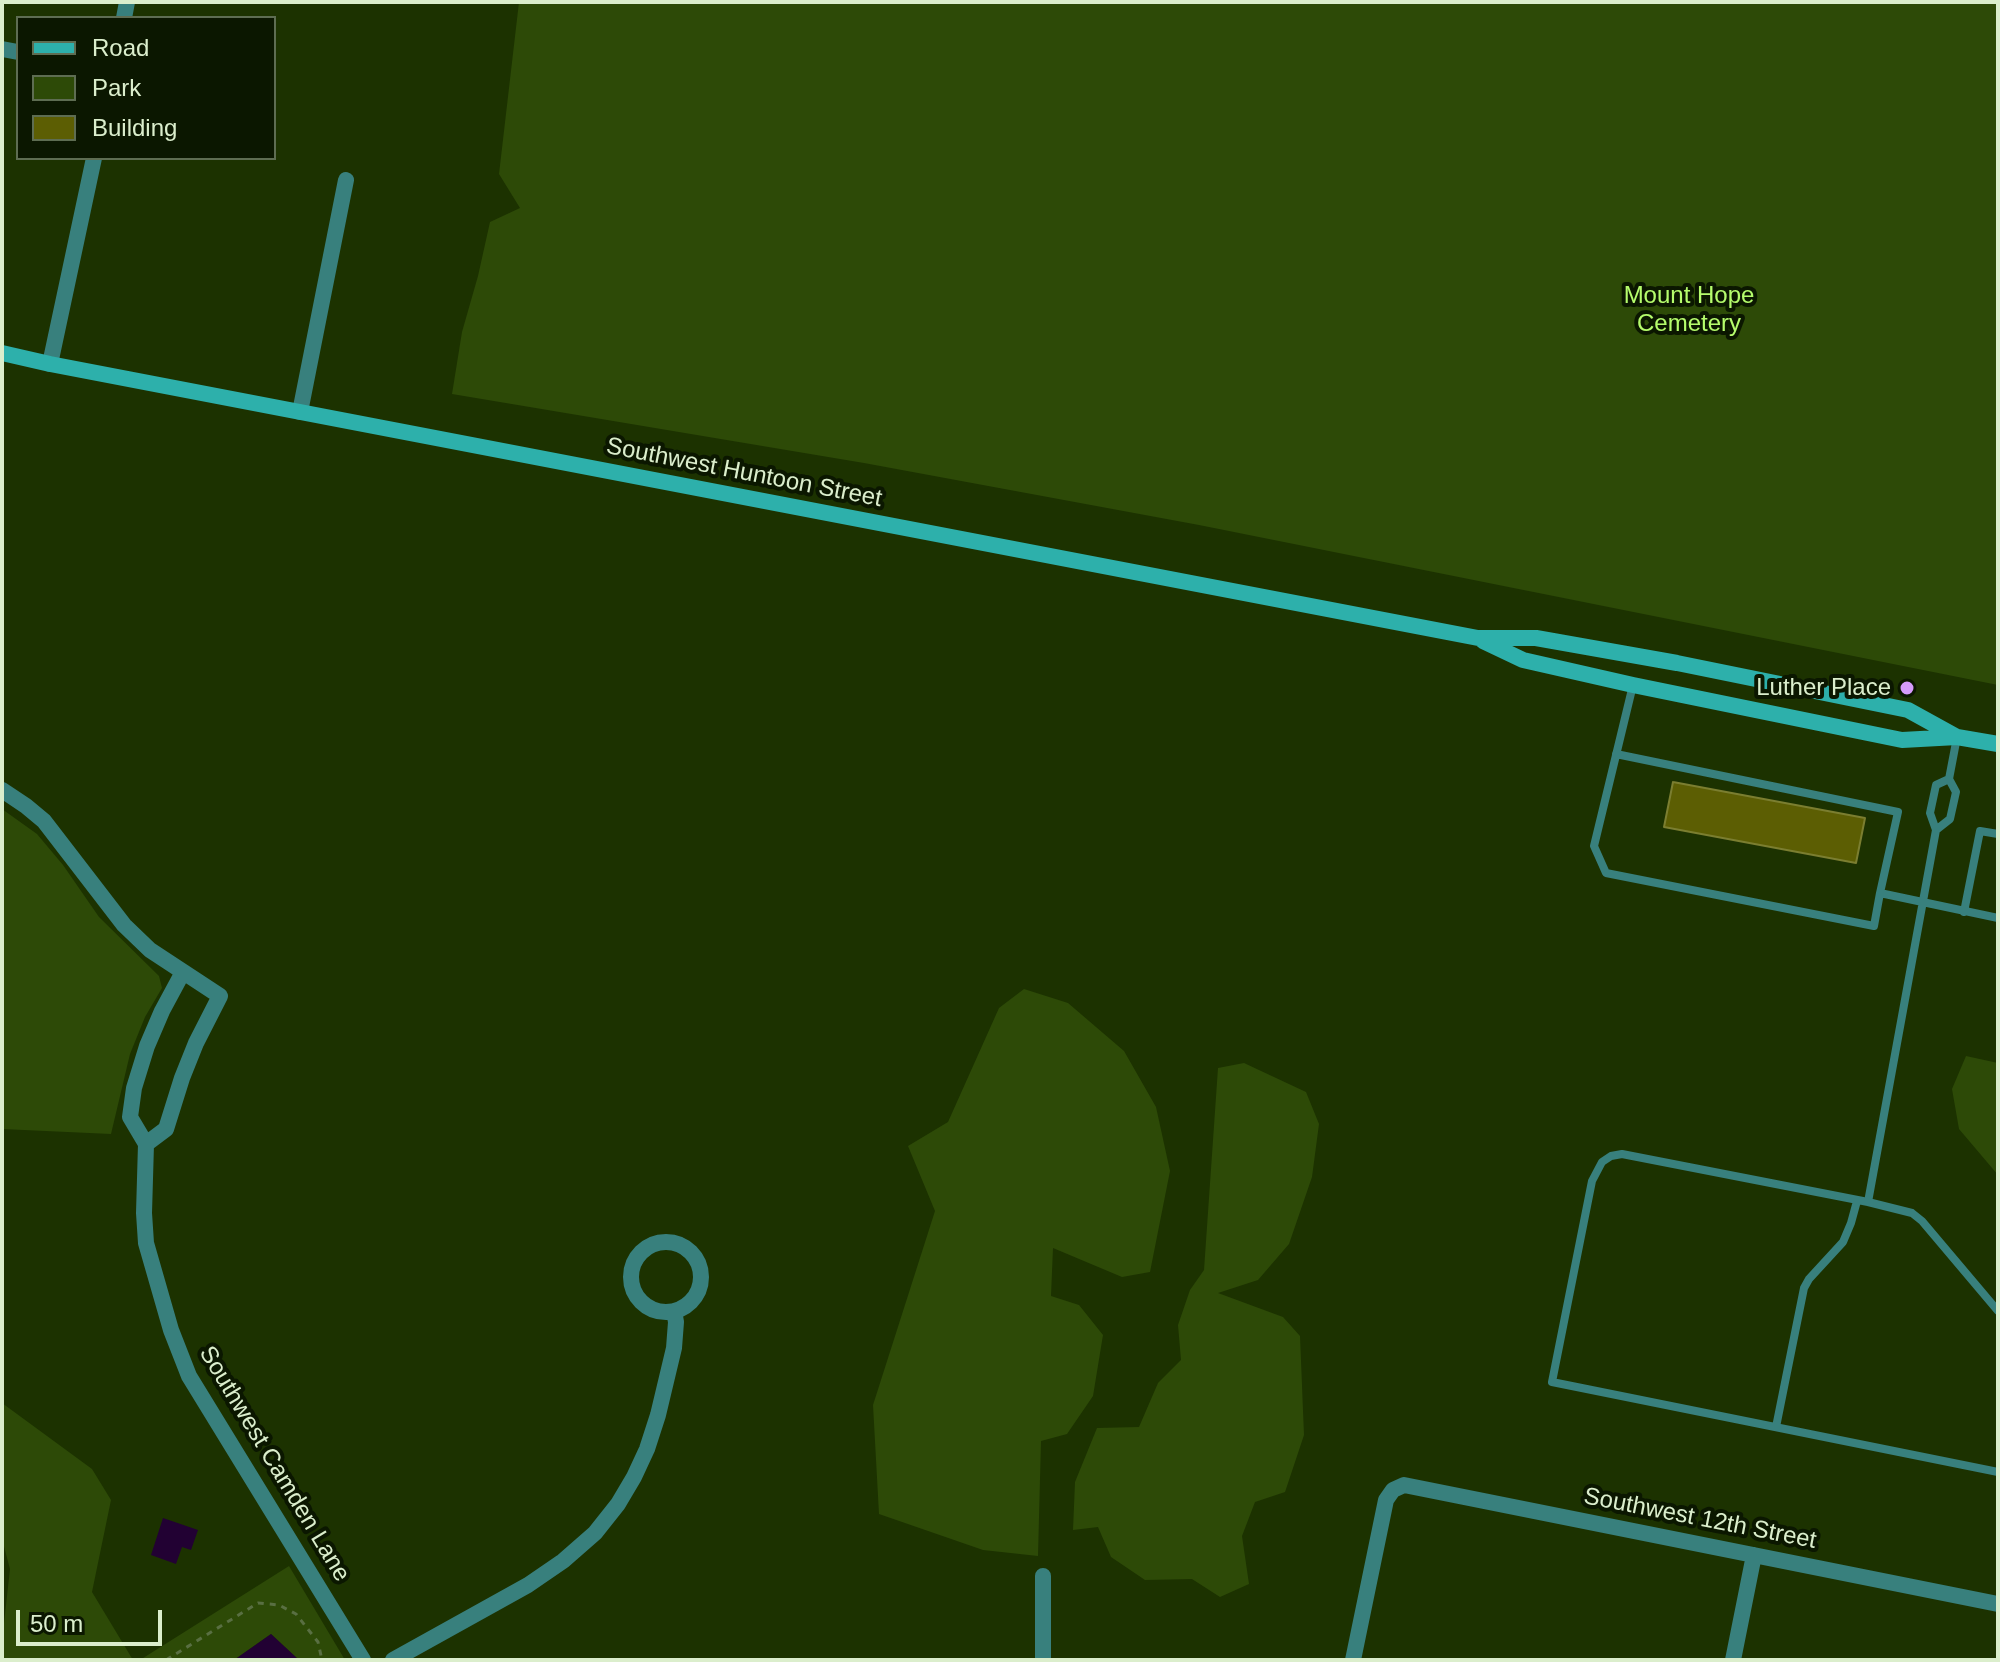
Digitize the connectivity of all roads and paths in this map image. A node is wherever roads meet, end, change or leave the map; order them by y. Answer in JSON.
{"nodes":[{"id":1,"x":94,"y":160,"type":"edge"},
{"id":2,"x":346,"y":180,"type":"dead end"},
{"id":3,"x":2,"y":353,"type":"edge"},
{"id":4,"x":50,"y":364,"type":"junction"},
{"id":5,"x":300,"y":412,"type":"junction"},
{"id":6,"x":1478,"y":638,"type":"junction"},
{"id":7,"x":1633,"y":685,"type":"junction"},
{"id":8,"x":1957,"y":737,"type":"junction"},
{"id":9,"x":1998,"y":744,"type":"edge"},
{"id":10,"x":1616,"y":754,"type":"junction"},
{"id":11,"x":1949,"y":779,"type":"junction"},
{"id":12,"x":2,"y":790,"type":"edge"},
{"id":13,"x":1936,"y":830,"type":"junction"},
{"id":14,"x":1998,"y":834,"type":"edge"},
{"id":15,"x":1880,"y":893,"type":"junction"},
{"id":16,"x":1923,"y":903,"type":"junction"},
{"id":17,"x":1964,"y":912,"type":"junction"},
{"id":18,"x":1998,"y":918,"type":"edge"},
{"id":19,"x":183,"y":972,"type":"junction"},
{"id":20,"x":146,"y":1144,"type":"junction"},
{"id":21,"x":1857,"y":1201,"type":"junction"},
{"id":22,"x":1868,"y":1202,"type":"junction"},
{"id":23,"x":674,"y":1311,"type":"junction"},
{"id":24,"x":1998,"y":1311,"type":"edge"},
{"id":25,"x":1776,"y":1427,"type":"junction"},
{"id":26,"x":1998,"y":1472,"type":"edge"},
{"id":27,"x":1754,"y":1555,"type":"junction"},
{"id":28,"x":1043,"y":1576,"type":"dead end"},
{"id":29,"x":1998,"y":1604,"type":"edge"},
{"id":30,"x":166,"y":1660,"type":"edge"},
{"id":31,"x":322,"y":1660,"type":"edge"},
{"id":32,"x":363,"y":1660,"type":"edge"},
{"id":33,"x":393,"y":1660,"type":"edge"},
{"id":34,"x":1043,"y":1660,"type":"edge"},
{"id":35,"x":1353,"y":1660,"type":"edge"},
{"id":36,"x":1733,"y":1660,"type":"edge"}],
"edges":[{"from":1,"to":4,"type":"street"},
{"from":2,"to":5,"type":"street"},
{"from":3,"to":4,"type":"main road","name":"Southwest Huntoon Street"},
{"from":4,"to":5,"type":"main road","name":"Southwest Huntoon Street"},
{"from":5,"to":6,"type":"main road","name":"Southwest Huntoon Street"},
{"from":6,"to":7,"type":"main road","name":"Southwest Huntoon Street"},
{"from":6,"to":8,"type":"main road","name":"Southwest Huntoon Street"},
{"from":7,"to":8,"type":"main road","name":"Southwest Huntoon Street"},
{"from":7,"to":10,"type":"lane"},
{"from":8,"to":9,"type":"main road","name":"Southwest Huntoon Street"},
{"from":8,"to":11,"type":"lane"},
{"from":10,"to":15,"type":"lane"},
{"from":10,"to":15,"type":"lane"},
{"from":11,"to":13,"type":"lane"},
{"from":11,"to":13,"type":"lane"},
{"from":12,"to":19,"type":"street"},
{"from":13,"to":16,"type":"lane"},
{"from":14,"to":17,"type":"lane"},
{"from":15,"to":16,"type":"lane"},
{"from":16,"to":17,"type":"lane"},
{"from":16,"to":22,"type":"lane"},
{"from":17,"to":18,"type":"lane"},
{"from":19,"to":20,"type":"street","name":"Southwest Camden Lane"},
{"from":19,"to":20,"type":"street"},
{"from":20,"to":32,"type":"street","name":"Southwest Camden Lane"},
{"from":21,"to":22,"type":"lane"},
{"from":21,"to":25,"type":"lane"},
{"from":21,"to":25,"type":"lane"},
{"from":22,"to":24,"type":"lane"},
{"from":23,"to":23,"type":"street"},
{"from":23,"to":33,"type":"street"},
{"from":25,"to":26,"type":"lane"},
{"from":27,"to":29,"type":"street","name":"Southwest 12th Street"},
{"from":27,"to":35,"type":"street","name":"Southwest 12th Street"},
{"from":27,"to":36,"type":"street"},
{"from":28,"to":34,"type":"street"},
{"from":30,"to":31,"type":"path"}]}
